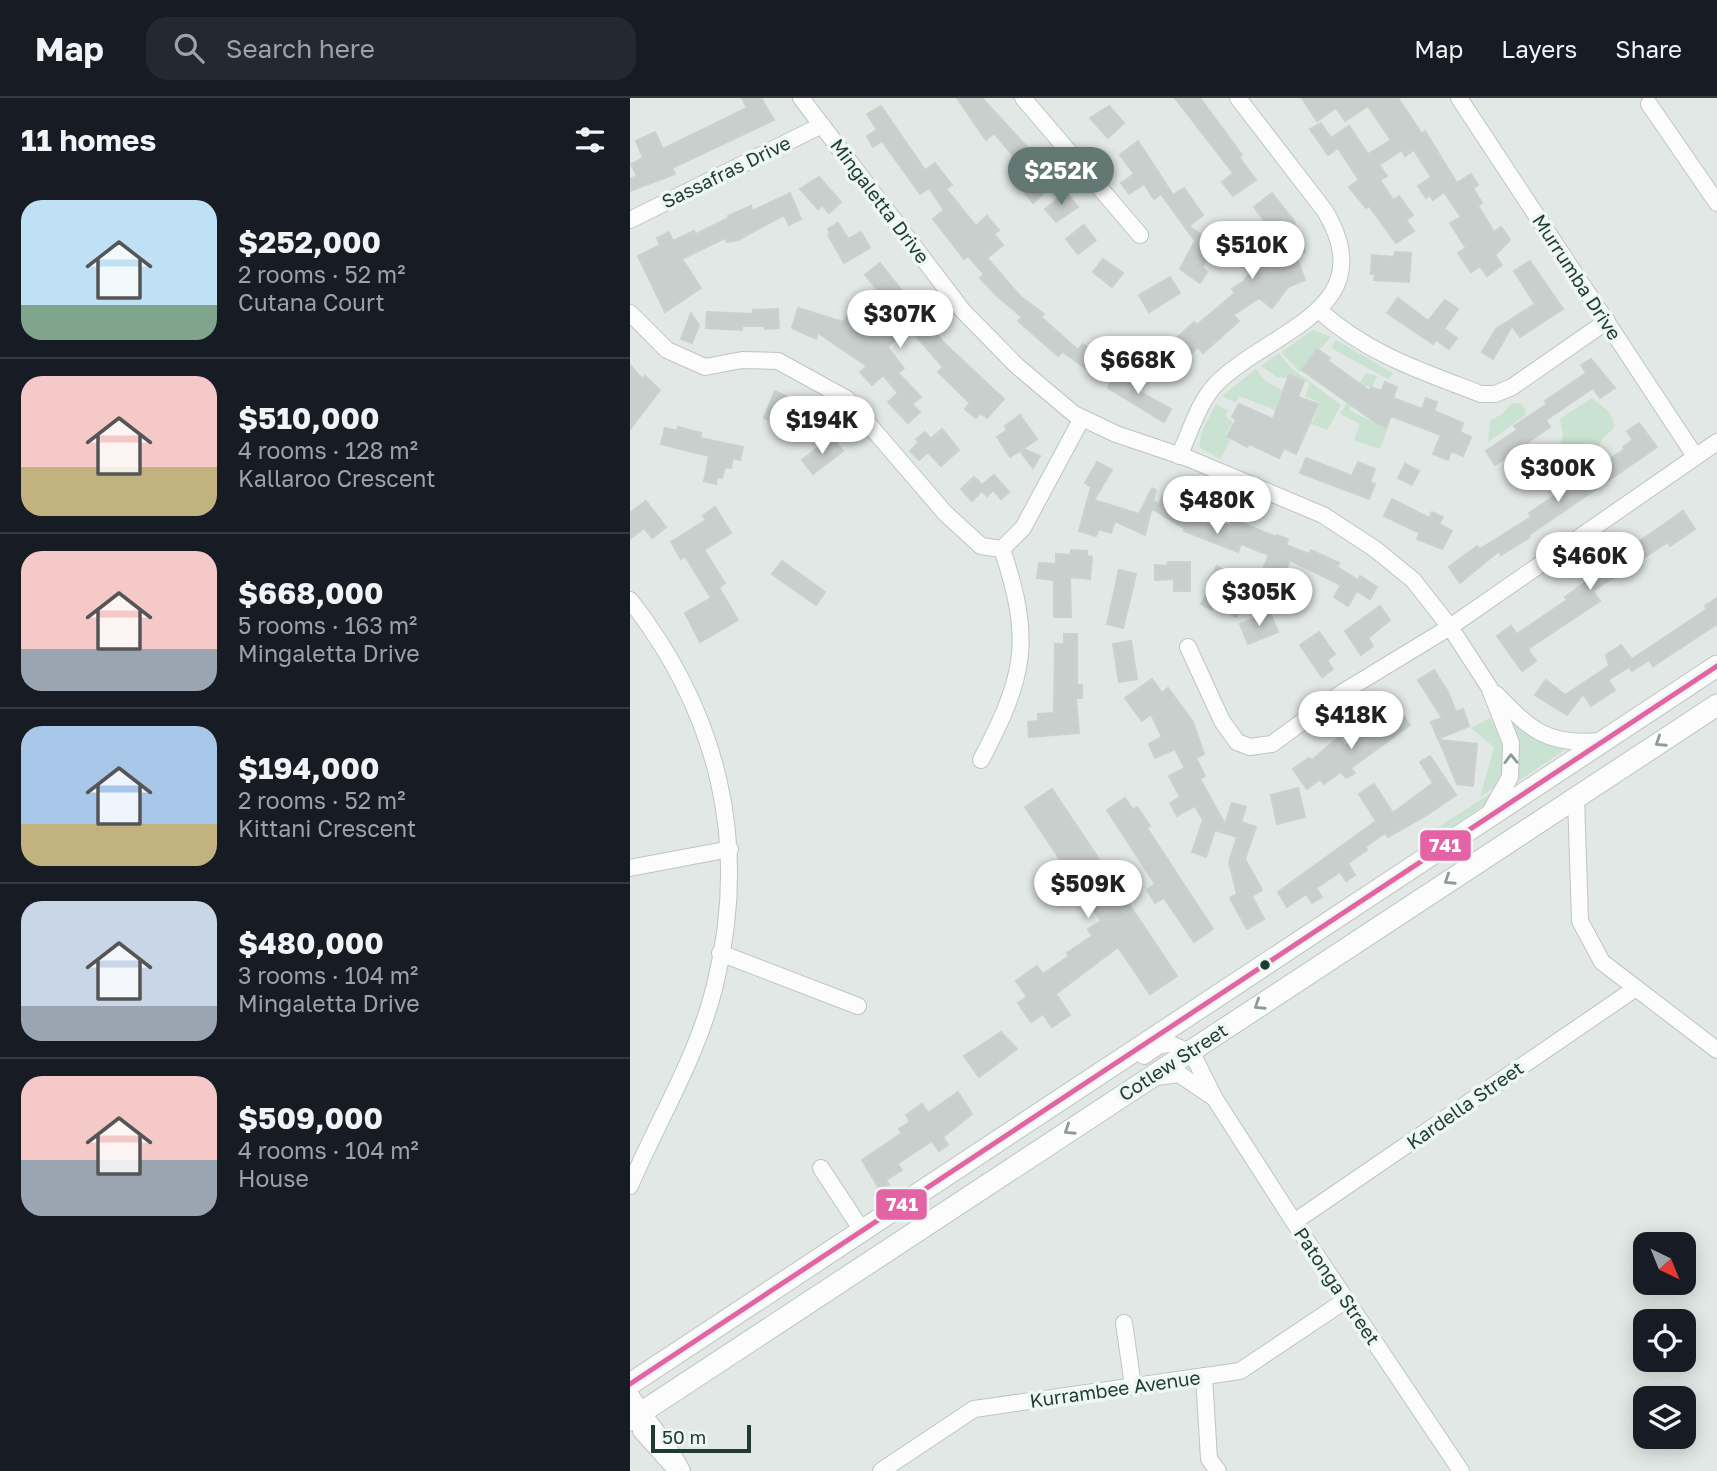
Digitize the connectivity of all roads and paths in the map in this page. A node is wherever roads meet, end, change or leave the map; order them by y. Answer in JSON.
{"nodes":[{"id":1,"x":801,"y":98,"type":"edge"},
{"id":2,"x":1023,"y":98,"type":"edge"},
{"id":3,"x":1238,"y":98,"type":"edge"},
{"id":4,"x":1459,"y":98,"type":"edge"},
{"id":5,"x":1649,"y":104,"type":"dead end"},
{"id":6,"x":822,"y":125,"type":"junction"},
{"id":7,"x":1717,"y":204,"type":"edge"},
{"id":8,"x":630,"y":220,"type":"edge"},
{"id":9,"x":1140,"y":235,"type":"dead end"},
{"id":10,"x":1320,"y":311,"type":"junction"},
{"id":11,"x":630,"y":313,"type":"edge"},
{"id":12,"x":1607,"y":321,"type":"junction"},
{"id":13,"x":1082,"y":418,"type":"junction"},
{"id":14,"x":1717,"y":442,"type":"edge"},
{"id":15,"x":1179,"y":456,"type":"junction"},
{"id":16,"x":1695,"y":456,"type":"junction"},
{"id":17,"x":1002,"y":549,"type":"junction"},
{"id":18,"x":630,"y":600,"type":"edge"},
{"id":19,"x":1450,"y":627,"type":"junction"},
{"id":20,"x":1188,"y":647,"type":"dead end"},
{"id":21,"x":1717,"y":666,"type":"edge"},
{"id":22,"x":1717,"y":676,"type":"edge"},
{"id":23,"x":1489,"y":687,"type":"junction"},
{"id":24,"x":1671,"y":697,"type":"junction"},
{"id":25,"x":1717,"y":705,"type":"edge"},
{"id":26,"x":1601,"y":741,"type":"junction"},
{"id":27,"x":981,"y":760,"type":"dead end"},
{"id":28,"x":1576,"y":797,"type":"junction"},
{"id":29,"x":1485,"y":819,"type":"junction"},
{"id":30,"x":730,"y":849,"type":"junction"},
{"id":31,"x":630,"y":868,"type":"edge"},
{"id":32,"x":720,"y":953,"type":"junction"},
{"id":33,"x":1636,"y":988,"type":"junction"},
{"id":34,"x":858,"y":1006,"type":"dead end"},
{"id":35,"x":1717,"y":1051,"type":"edge"},
{"id":36,"x":1189,"y":1052,"type":"junction"},
{"id":37,"x":1141,"y":1083,"type":"junction"},
{"id":38,"x":1215,"y":1099,"type":"junction"},
{"id":39,"x":1061,"y":1100,"type":"junction"},
{"id":40,"x":821,"y":1168,"type":"dead end"},
{"id":41,"x":630,"y":1186,"type":"edge"},
{"id":42,"x":1294,"y":1222,"type":"junction"},
{"id":43,"x":863,"y":1232,"type":"junction"},
{"id":44,"x":1346,"y":1300,"type":"junction"},
{"id":45,"x":1124,"y":1323,"type":"dead end"},
{"id":46,"x":630,"y":1367,"type":"edge"},
{"id":47,"x":1203,"y":1376,"type":"junction"},
{"id":48,"x":630,"y":1378,"type":"edge"},
{"id":49,"x":630,"y":1384,"type":"edge"},
{"id":50,"x":1133,"y":1387,"type":"junction"},
{"id":51,"x":634,"y":1409,"type":"edge"},
{"id":52,"x":893,"y":1468,"type":"edge"},
{"id":53,"x":677,"y":1471,"type":"edge"},
{"id":54,"x":682,"y":1471,"type":"edge"},
{"id":55,"x":1218,"y":1471,"type":"edge"},
{"id":56,"x":1461,"y":1471,"type":"edge"}],
"edges":[{"from":1,"to":6,"type":"street","name":"Mingaletta Drive"},
{"from":2,"to":9,"type":"street"},
{"from":3,"to":10,"type":"street"},
{"from":4,"to":12,"type":"street","name":"Murrumba Drive"},
{"from":5,"to":7,"type":"street"},
{"from":6,"to":8,"type":"street","name":"Sassafras Drive"},
{"from":6,"to":13,"type":"street","name":"Mingaletta Drive"},
{"from":10,"to":12,"type":"street"},
{"from":10,"to":15,"type":"street"},
{"from":11,"to":17,"type":"street"},
{"from":12,"to":16,"type":"street","name":"Murrumba Drive"},
{"from":13,"to":15,"type":"street","name":"Mingaletta Drive"},
{"from":13,"to":17,"type":"street"},
{"from":14,"to":16,"type":"street"},
{"from":15,"to":19,"type":"street","name":"Mingaletta Drive"},
{"from":16,"to":19,"type":"street"},
{"from":17,"to":27,"type":"street"},
{"from":18,"to":30,"type":"street"},
{"from":19,"to":20,"type":"street"},
{"from":19,"to":23,"type":"street","name":"Mingaletta Drive"},
{"from":21,"to":24,"type":"main road","name":"Cotlew Street"},
{"from":22,"to":24,"type":"street"},
{"from":23,"to":26,"type":"street","name":"Mingaletta Drive"},
{"from":29,"to":23,"type":"street","name":"Mingaletta Drive","one_way":true},
{"from":24,"to":26,"type":"main road","name":"Cotlew Street"},
{"from":25,"to":28,"type":"main road","name":"Cotlew Street","one_way":true},
{"from":26,"to":29,"type":"main road","name":"Cotlew Street"},
{"from":28,"to":33,"type":"street"},
{"from":28,"to":36,"type":"main road","name":"Cotlew Street","one_way":true},
{"from":29,"to":39,"type":"main road","name":"Cotlew Street"},
{"from":30,"to":31,"type":"street"},
{"from":30,"to":32,"type":"street"},
{"from":32,"to":34,"type":"street"},
{"from":32,"to":41,"type":"street"},
{"from":33,"to":35,"type":"street"},
{"from":33,"to":42,"type":"street","name":"Kardella Street"},
{"from":36,"to":37,"type":"main road","name":"Cotlew Street"},
{"from":36,"to":38,"type":"street","name":"Patonga Street"},
{"from":36,"to":39,"type":"street"},
{"from":37,"to":38,"type":"street","name":"Patonga Street"},
{"from":37,"to":51,"type":"main road","name":"Cotlew Street","one_way":true},
{"from":38,"to":42,"type":"street","name":"Patonga Street"},
{"from":39,"to":43,"type":"main road","name":"Cotlew Street"},
{"from":40,"to":43,"type":"street"},
{"from":42,"to":44,"type":"street","name":"Patonga Street"},
{"from":43,"to":49,"type":"main road","name":"Cotlew Street"},
{"from":44,"to":47,"type":"street","name":"Kurrambee Avenue"},
{"from":44,"to":56,"type":"street","name":"Patonga Street"},
{"from":45,"to":50,"type":"street"},
{"from":46,"to":48,"type":"street"},
{"from":47,"to":50,"type":"street","name":"Kurrambee Avenue"},
{"from":47,"to":55,"type":"street"},
{"from":50,"to":52,"type":"street","name":"Kurrambee Avenue"},
{"from":51,"to":53,"type":"street"},
{"from":51,"to":54,"type":"street"}]}
